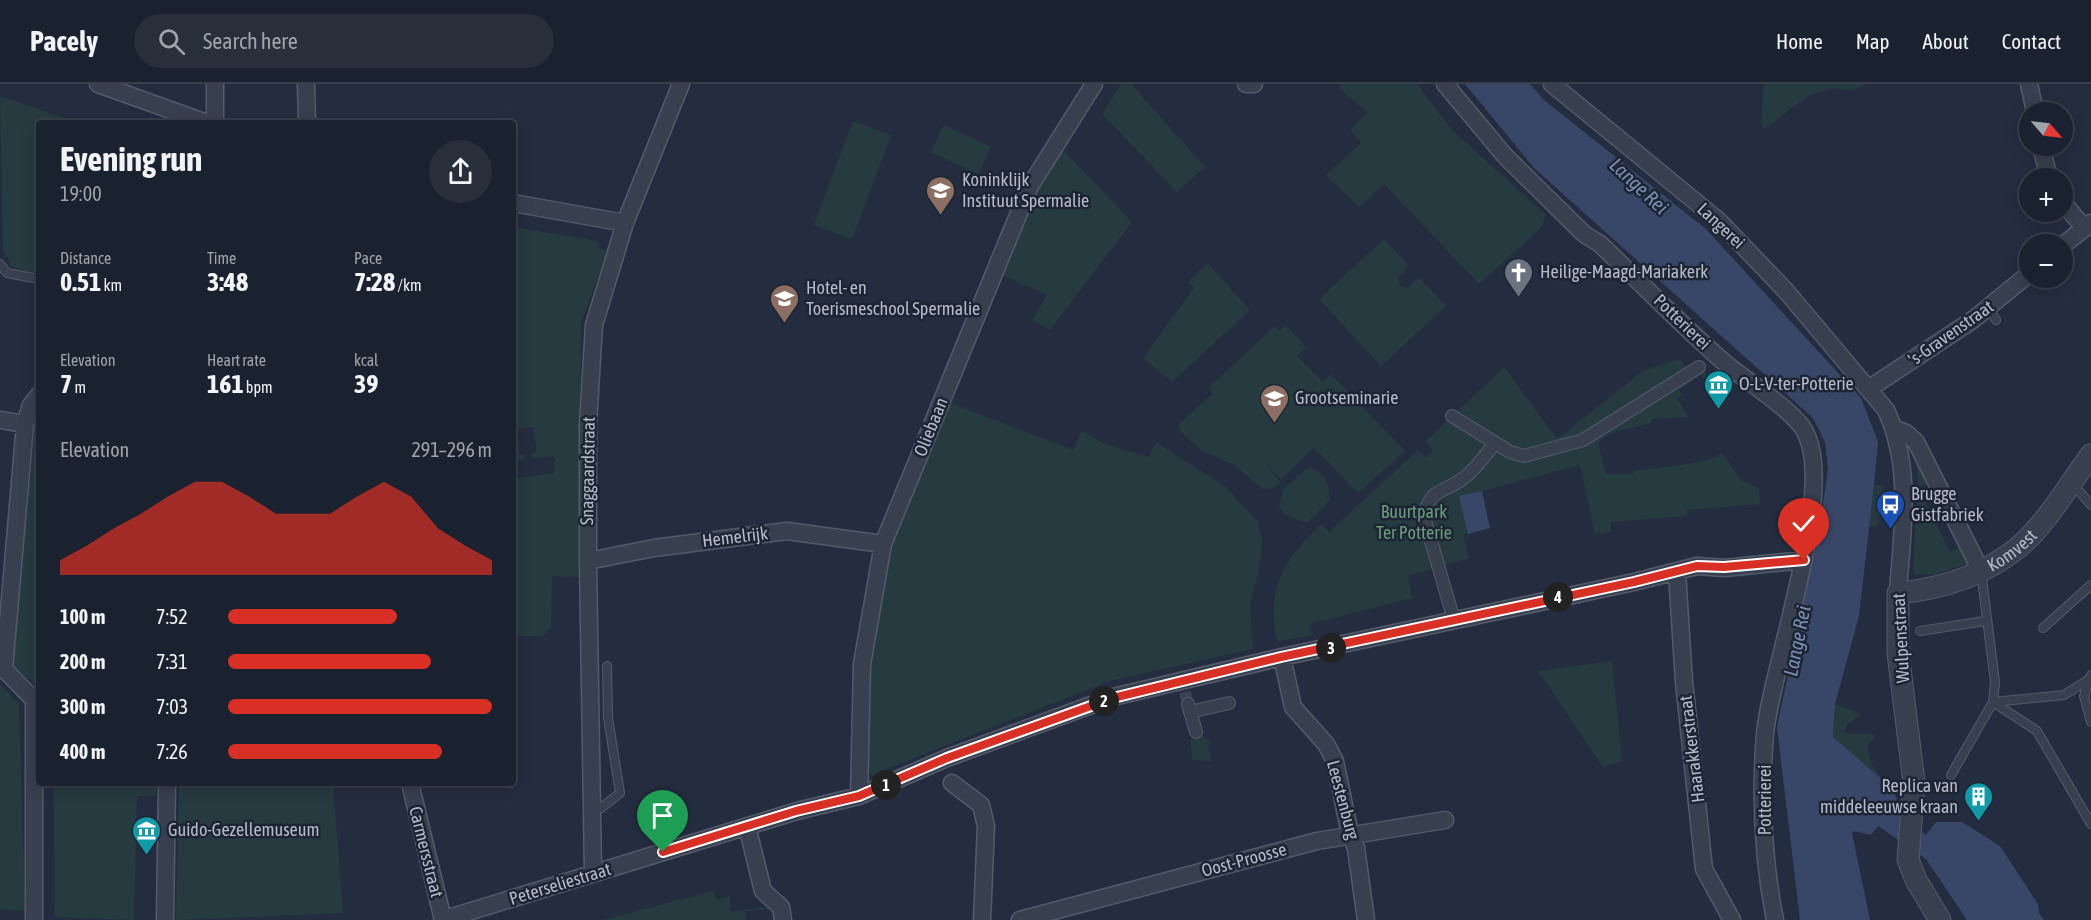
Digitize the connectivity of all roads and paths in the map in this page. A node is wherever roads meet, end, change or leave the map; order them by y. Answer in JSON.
{"nodes":[{"id":1,"x":98,"y":84,"type":"edge"},
{"id":2,"x":215,"y":84,"type":"edge"},
{"id":3,"x":306,"y":84,"type":"edge"},
{"id":4,"x":1094,"y":84,"type":"edge"},
{"id":5,"x":1246,"y":84,"type":"edge"},
{"id":6,"x":1254,"y":84,"type":"edge"},
{"id":7,"x":1445,"y":84,"type":"edge"},
{"id":8,"x":1552,"y":84,"type":"edge"},
{"id":9,"x":2029,"y":84,"type":"edge"},
{"id":10,"x":675,"y":85,"type":"edge"},
{"id":11,"x":2033,"y":102,"type":"edge"},
{"id":12,"x":199,"y":120,"type":"edge"},
{"id":13,"x":215,"y":120,"type":"edge"},
{"id":14,"x":307,"y":120,"type":"edge"},
{"id":15,"x":516,"y":204,"type":"edge"},
{"id":16,"x":2073,"y":211,"type":"edge"},
{"id":17,"x":625,"y":223,"type":"junction"},
{"id":18,"x":2088,"y":225,"type":"edge"},
{"id":19,"x":2073,"y":237,"type":"edge"},
{"id":20,"x":0,"y":264,"type":"edge"},
{"id":21,"x":36,"y":278,"type":"edge"},
{"id":22,"x":2019,"y":285,"type":"edge"},
{"id":23,"x":1699,"y":367,"type":"dead end"},
{"id":24,"x":1870,"y":388,"type":"junction"},
{"id":25,"x":36,"y":399,"type":"edge"},
{"id":26,"x":1452,"y":417,"type":"dead end"},
{"id":27,"x":0,"y":420,"type":"edge"},
{"id":28,"x":25,"y":424,"type":"junction"},
{"id":29,"x":1895,"y":429,"type":"junction"},
{"id":30,"x":1495,"y":443,"type":"junction"},
{"id":31,"x":2091,"y":455,"type":"edge"},
{"id":32,"x":2071,"y":482,"type":"junction"},
{"id":33,"x":2091,"y":494,"type":"edge"},
{"id":34,"x":2091,"y":505,"type":"edge"},
{"id":35,"x":883,"y":544,"type":"junction"},
{"id":36,"x":1804,"y":560,"type":"junction"},
{"id":37,"x":588,"y":561,"type":"junction"},
{"id":38,"x":1981,"y":571,"type":"junction"},
{"id":39,"x":1677,"y":572,"type":"junction"},
{"id":40,"x":2091,"y":585,"type":"edge"},
{"id":41,"x":1898,"y":593,"type":"junction"},
{"id":42,"x":1454,"y":620,"type":"junction"},
{"id":43,"x":1985,"y":621,"type":"junction"},
{"id":44,"x":2043,"y":628,"type":"dead end"},
{"id":45,"x":1920,"y":631,"type":"dead end"},
{"id":46,"x":1281,"y":657,"type":"junction"},
{"id":47,"x":607,"y":666,"type":"dead end"},
{"id":48,"x":2089,"y":677,"type":"edge"},
{"id":49,"x":1186,"y":697,"type":"junction"},
{"id":50,"x":1993,"y":702,"type":"junction"},
{"id":51,"x":1229,"y":703,"type":"dead end"},
{"id":52,"x":2091,"y":722,"type":"edge"},
{"id":53,"x":1196,"y":732,"type":"dead end"},
{"id":54,"x":1951,"y":775,"type":"dead end"},
{"id":55,"x":952,"y":783,"type":"dead end"},
{"id":56,"x":167,"y":786,"type":"edge"},
{"id":57,"x":411,"y":786,"type":"edge"},
{"id":58,"x":859,"y":796,"type":"junction"},
{"id":59,"x":591,"y":809,"type":"junction"},
{"id":60,"x":1445,"y":820,"type":"dead end"},
{"id":61,"x":2091,"y":824,"type":"edge"},
{"id":62,"x":747,"y":826,"type":"junction"},
{"id":63,"x":1350,"y":834,"type":"junction"},
{"id":64,"x":593,"y":874,"type":"junction"},
{"id":65,"x":34,"y":920,"type":"edge"},
{"id":66,"x":165,"y":920,"type":"edge"},
{"id":67,"x":442,"y":920,"type":"edge"},
{"id":68,"x":783,"y":920,"type":"edge"},
{"id":69,"x":982,"y":920,"type":"edge"},
{"id":70,"x":1020,"y":920,"type":"edge"},
{"id":71,"x":1366,"y":920,"type":"edge"},
{"id":72,"x":1732,"y":920,"type":"edge"},
{"id":73,"x":1775,"y":920,"type":"edge"},
{"id":74,"x":1940,"y":920,"type":"edge"}],
"edges":[{"from":1,"to":12,"type":"street"},
{"from":2,"to":13,"type":"street"},
{"from":3,"to":14,"type":"street"},
{"from":4,"to":35,"type":"street","name":"Oliebaan"},
{"from":5,"to":6,"type":"street"},
{"from":7,"to":36,"type":"street","name":"Potterierei"},
{"from":8,"to":24,"type":"street","name":"Langerei"},
{"from":9,"to":11,"type":"street"},
{"from":10,"to":17,"type":"street","name":"Snaggaardstraat"},
{"from":15,"to":17,"type":"street"},
{"from":16,"to":18,"type":"street"},
{"from":17,"to":37,"type":"street","name":"Snaggaardstraat"},
{"from":18,"to":19,"type":"street"},
{"from":20,"to":21,"type":"lane"},
{"from":22,"to":24,"type":"street","name":"'s-Gravenstraat"},
{"from":23,"to":30,"type":"street"},
{"from":24,"to":29,"type":"street","name":"Wulpenstraat"},
{"from":25,"to":28,"type":"street"},
{"from":26,"to":30,"type":"street"},
{"from":27,"to":28,"type":"street"},
{"from":28,"to":65,"type":"street"},
{"from":29,"to":38,"type":"street","name":"Wulpenstraat"},
{"from":29,"to":41,"type":"street","name":"Wulpenstraat"},
{"from":30,"to":42,"type":"street"},
{"from":31,"to":32,"type":"street","name":"Komvest"},
{"from":32,"to":33,"type":"lane"},
{"from":32,"to":34,"type":"lane"},
{"from":32,"to":38,"type":"street","name":"Komvest"},
{"from":35,"to":37,"type":"street","name":"Hemelrijk"},
{"from":35,"to":58,"type":"street","name":"Oliebaan"},
{"from":36,"to":39,"type":"street","name":"Peterseliestraat"},
{"from":36,"to":73,"type":"street","name":"Potterierei"},
{"from":37,"to":59,"type":"street","name":"Snaggaardstraat"},
{"from":38,"to":41,"type":"street","name":"Komvest"},
{"from":38,"to":43,"type":"lane"},
{"from":39,"to":42,"type":"street","name":"Peterseliestraat"},
{"from":39,"to":72,"type":"street","name":"Haarakkerstraat"},
{"from":40,"to":44,"type":"lane"},
{"from":41,"to":74,"type":"street","name":"Wulpenstraat"},
{"from":42,"to":46,"type":"street","name":"Peterseliestraat"},
{"from":43,"to":45,"type":"lane"},
{"from":43,"to":50,"type":"lane"},
{"from":46,"to":49,"type":"street","name":"Peterseliestraat"},
{"from":46,"to":63,"type":"street","name":"Leestenburg"},
{"from":47,"to":59,"type":"lane"},
{"from":48,"to":50,"type":"lane"},
{"from":48,"to":52,"type":"lane"},
{"from":49,"to":51,"type":"street"},
{"from":49,"to":53,"type":"street"},
{"from":49,"to":58,"type":"street","name":"Peterseliestraat"},
{"from":50,"to":54,"type":"lane"},
{"from":50,"to":61,"type":"lane"},
{"from":55,"to":69,"type":"street"},
{"from":56,"to":66,"type":"street"},
{"from":57,"to":67,"type":"street","name":"Carmersstraat"},
{"from":58,"to":62,"type":"street","name":"Peterseliestraat"},
{"from":59,"to":64,"type":"street","name":"Snaggaardstraat"},
{"from":60,"to":63,"type":"street","name":"Oost-Proosse"},
{"from":62,"to":64,"type":"street","name":"Peterseliestraat"},
{"from":62,"to":68,"type":"street"},
{"from":63,"to":70,"type":"street","name":"Oost-Proosse"},
{"from":63,"to":71,"type":"street","name":"Leestenburg"},
{"from":64,"to":67,"type":"street","name":"Peterseliestraat"}]}
